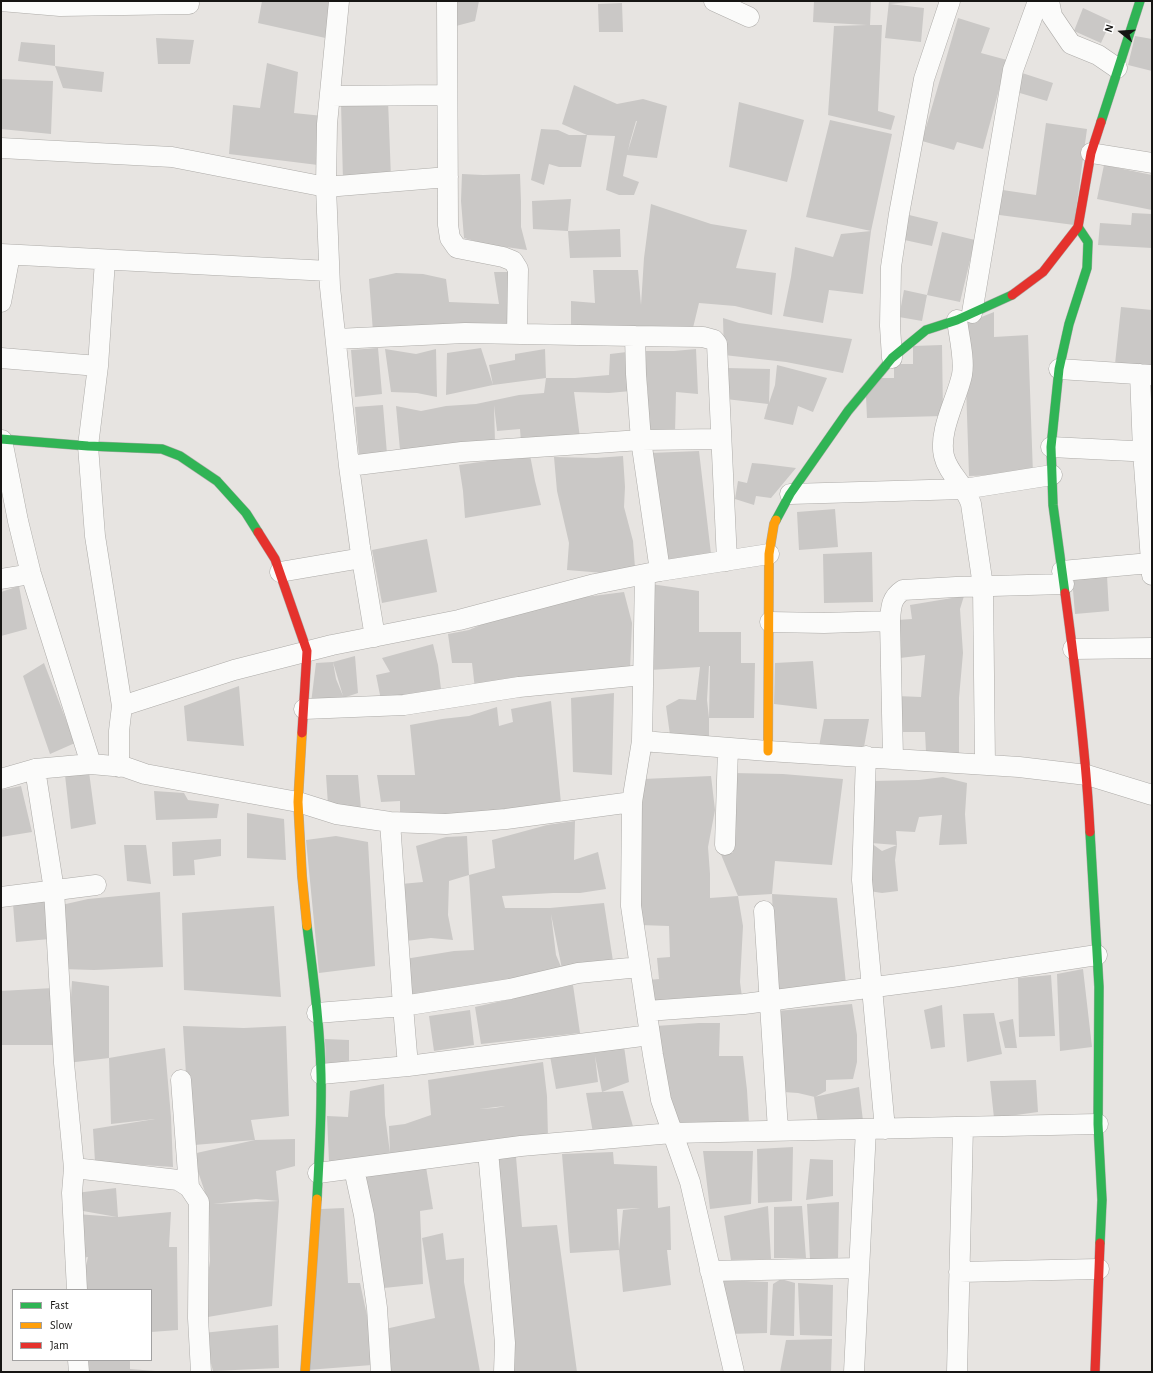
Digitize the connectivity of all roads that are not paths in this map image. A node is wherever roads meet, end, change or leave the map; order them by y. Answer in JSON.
{"nodes":[{"id":1,"x":1,"y":1,"type":"edge"},
{"id":2,"x":339,"y":1,"type":"edge"},
{"id":3,"x":447,"y":1,"type":"edge"},
{"id":4,"x":714,"y":1,"type":"edge"},
{"id":5,"x":950,"y":1,"type":"edge"},
{"id":6,"x":1038,"y":1,"type":"edge"},
{"id":7,"x":1049,"y":1,"type":"edge"},
{"id":8,"x":1140,"y":1,"type":"edge"},
{"id":9,"x":189,"y":4,"type":"dead end"},
{"id":10,"x":750,"y":17,"type":"dead end"},
{"id":11,"x":1117,"y":68,"type":"junction"},
{"id":12,"x":447,"y":95,"type":"junction"},
{"id":13,"x":330,"y":96,"type":"junction"},
{"id":14,"x":1,"y":148,"type":"edge"},
{"id":15,"x":1091,"y":153,"type":"junction"},
{"id":16,"x":1152,"y":163,"type":"edge"},
{"id":17,"x":448,"y":177,"type":"junction"},
{"id":18,"x":326,"y":187,"type":"junction"},
{"id":19,"x":1078,"y":227,"type":"junction"},
{"id":20,"x":5,"y":254,"type":"edge"},
{"id":21,"x":105,"y":260,"type":"junction"},
{"id":22,"x":329,"y":271,"type":"junction"},
{"id":23,"x":1,"y":302,"type":"edge"},
{"id":24,"x":965,"y":317,"type":"junction"},
{"id":25,"x":517,"y":334,"type":"junction"},
{"id":26,"x":635,"y":336,"type":"junction"},
{"id":27,"x":336,"y":339,"type":"junction"},
{"id":28,"x":1,"y":358,"type":"edge"},
{"id":29,"x":892,"y":358,"type":"junction"},
{"id":30,"x":98,"y":366,"type":"junction"},
{"id":31,"x":1059,"y":369,"type":"junction"},
{"id":32,"x":1146,"y":375,"type":"edge"},
{"id":33,"x":721,"y":439,"type":"junction"},
{"id":34,"x":2,"y":440,"type":"edge"},
{"id":35,"x":641,"y":440,"type":"junction"},
{"id":36,"x":88,"y":446,"type":"junction"},
{"id":37,"x":1051,"y":447,"type":"junction"},
{"id":38,"x":1147,"y":452,"type":"edge"},
{"id":39,"x":349,"y":466,"type":"junction"},
{"id":40,"x":1052,"y":475,"type":"junction"},
{"id":41,"x":964,"y":489,"type":"junction"},
{"id":42,"x":790,"y":494,"type":"junction"},
{"id":43,"x":8,"y":505,"type":"edge"},
{"id":44,"x":769,"y":554,"type":"junction"},
{"id":45,"x":362,"y":558,"type":"junction"},
{"id":46,"x":727,"y":561,"type":"junction"},
{"id":47,"x":1151,"y":569,"type":"edge"},
{"id":48,"x":280,"y":572,"type":"junction"},
{"id":49,"x":652,"y":573,"type":"junction"},
{"id":50,"x":31,"y":574,"type":"junction"},
{"id":51,"x":1063,"y":577,"type":"junction"},
{"id":52,"x":1,"y":580,"type":"edge"},
{"id":53,"x":983,"y":586,"type":"junction"},
{"id":54,"x":890,"y":620,"type":"junction"},
{"id":55,"x":770,"y":622,"type":"junction"},
{"id":56,"x":375,"y":637,"type":"junction"},
{"id":57,"x":1152,"y":648,"type":"edge"},
{"id":58,"x":1073,"y":650,"type":"junction"},
{"id":59,"x":307,"y":651,"type":"junction"},
{"id":60,"x":643,"y":675,"type":"junction"},
{"id":61,"x":122,"y":706,"type":"junction"},
{"id":62,"x":304,"y":709,"type":"junction"},
{"id":63,"x":642,"y":741,"type":"junction"},
{"id":64,"x":728,"y":748,"type":"junction"},
{"id":65,"x":768,"y":751,"type":"junction"},
{"id":66,"x":866,"y":756,"type":"junction"},
{"id":67,"x":893,"y":758,"type":"junction"},
{"id":68,"x":91,"y":764,"type":"junction"},
{"id":69,"x":985,"y":764,"type":"junction"},
{"id":70,"x":119,"y":767,"type":"junction"},
{"id":71,"x":35,"y":769,"type":"junction"},
{"id":72,"x":1087,"y":775,"type":"junction"},
{"id":73,"x":1,"y":779,"type":"edge"},
{"id":74,"x":1152,"y":795,"type":"edge"},
{"id":75,"x":298,"y":802,"type":"junction"},
{"id":76,"x":632,"y":802,"type":"junction"},
{"id":77,"x":390,"y":822,"type":"junction"},
{"id":78,"x":725,"y":845,"type":"dead end"},
{"id":79,"x":96,"y":885,"type":"dead end"},
{"id":80,"x":54,"y":890,"type":"junction"},
{"id":81,"x":1,"y":897,"type":"edge"},
{"id":82,"x":764,"y":911,"type":"dead end"},
{"id":83,"x":1097,"y":955,"type":"junction"},
{"id":84,"x":640,"y":967,"type":"junction"},
{"id":85,"x":871,"y":987,"type":"junction"},
{"id":86,"x":771,"y":1000,"type":"junction"},
{"id":87,"x":403,"y":1006,"type":"junction"},
{"id":88,"x":647,"y":1011,"type":"junction"},
{"id":89,"x":316,"y":1013,"type":"junction"},
{"id":90,"x":650,"y":1035,"type":"junction"},
{"id":91,"x":408,"y":1066,"type":"junction"},
{"id":92,"x":321,"y":1074,"type":"junction"},
{"id":93,"x":181,"y":1080,"type":"dead end"},
{"id":94,"x":1098,"y":1124,"type":"junction"},
{"id":95,"x":963,"y":1127,"type":"junction"},
{"id":96,"x":876,"y":1129,"type":"junction"},
{"id":97,"x":778,"y":1130,"type":"junction"},
{"id":98,"x":672,"y":1133,"type":"junction"},
{"id":99,"x":488,"y":1151,"type":"junction"},
{"id":100,"x":74,"y":1168,"type":"junction"},
{"id":101,"x":354,"y":1169,"type":"junction"},
{"id":102,"x":318,"y":1173,"type":"junction"},
{"id":103,"x":189,"y":1187,"type":"junction"},
{"id":104,"x":859,"y":1268,"type":"junction"},
{"id":105,"x":1098,"y":1269,"type":"junction"},
{"id":106,"x":710,"y":1271,"type":"junction"},
{"id":107,"x":960,"y":1272,"type":"junction"},
{"id":108,"x":77,"y":1289,"type":"edge"},
{"id":109,"x":78,"y":1361,"type":"edge"},
{"id":110,"x":79,"y":1372,"type":"edge"},
{"id":111,"x":201,"y":1372,"type":"edge"},
{"id":112,"x":306,"y":1372,"type":"edge"},
{"id":113,"x":381,"y":1372,"type":"edge"},
{"id":114,"x":504,"y":1372,"type":"edge"},
{"id":115,"x":734,"y":1372,"type":"edge"},
{"id":116,"x":854,"y":1372,"type":"edge"},
{"id":117,"x":957,"y":1372,"type":"edge"},
{"id":118,"x":1095,"y":1372,"type":"edge"}],
"edges":[{"from":1,"to":9,"type":"street"},
{"from":2,"to":13,"type":"street"},
{"from":3,"to":12,"type":"street"},
{"from":4,"to":10,"type":"street"},
{"from":5,"to":29,"type":"street"},
{"from":6,"to":24,"type":"street"},
{"from":7,"to":11,"type":"street"},
{"from":8,"to":11,"type":"street"},
{"from":11,"to":15,"type":"street"},
{"from":12,"to":13,"type":"street"},
{"from":12,"to":17,"type":"street"},
{"from":13,"to":18,"type":"street"},
{"from":14,"to":18,"type":"street"},
{"from":15,"to":16,"type":"street"},
{"from":15,"to":19,"type":"street"},
{"from":17,"to":18,"type":"street"},
{"from":17,"to":25,"type":"street"},
{"from":18,"to":22,"type":"street"},
{"from":19,"to":24,"type":"street"},
{"from":19,"to":31,"type":"street"},
{"from":20,"to":21,"type":"street"},
{"from":20,"to":23,"type":"street"},
{"from":21,"to":22,"type":"street"},
{"from":21,"to":30,"type":"street"},
{"from":22,"to":27,"type":"street"},
{"from":24,"to":29,"type":"street"},
{"from":24,"to":41,"type":"street"},
{"from":25,"to":26,"type":"street"},
{"from":25,"to":27,"type":"street"},
{"from":26,"to":33,"type":"street"},
{"from":26,"to":35,"type":"street"},
{"from":27,"to":39,"type":"street"},
{"from":28,"to":30,"type":"street"},
{"from":29,"to":42,"type":"street"},
{"from":30,"to":36,"type":"street"},
{"from":31,"to":32,"type":"street"},
{"from":31,"to":37,"type":"street"},
{"from":32,"to":38,"type":"street"},
{"from":33,"to":35,"type":"street"},
{"from":33,"to":46,"type":"street"},
{"from":34,"to":36,"type":"street"},
{"from":34,"to":43,"type":"street"},
{"from":35,"to":39,"type":"street"},
{"from":35,"to":49,"type":"street"},
{"from":36,"to":48,"type":"street"},
{"from":36,"to":61,"type":"street"},
{"from":37,"to":38,"type":"street"},
{"from":37,"to":40,"type":"street"},
{"from":38,"to":47,"type":"street"},
{"from":39,"to":45,"type":"street"},
{"from":40,"to":41,"type":"street"},
{"from":40,"to":51,"type":"street"},
{"from":41,"to":42,"type":"street"},
{"from":41,"to":53,"type":"street"},
{"from":42,"to":44,"type":"street"},
{"from":43,"to":50,"type":"street"},
{"from":44,"to":46,"type":"street"},
{"from":44,"to":55,"type":"street"},
{"from":45,"to":48,"type":"street"},
{"from":45,"to":56,"type":"street"},
{"from":46,"to":49,"type":"street"},
{"from":47,"to":51,"type":"street"},
{"from":48,"to":59,"type":"street"},
{"from":49,"to":56,"type":"street"},
{"from":49,"to":60,"type":"street"},
{"from":50,"to":52,"type":"street"},
{"from":50,"to":68,"type":"street"},
{"from":51,"to":53,"type":"street"},
{"from":51,"to":58,"type":"street"},
{"from":53,"to":54,"type":"street"},
{"from":53,"to":69,"type":"street"},
{"from":54,"to":55,"type":"street"},
{"from":54,"to":67,"type":"street"},
{"from":55,"to":65,"type":"street"},
{"from":56,"to":59,"type":"street"},
{"from":57,"to":58,"type":"street"},
{"from":58,"to":72,"type":"street"},
{"from":59,"to":61,"type":"street"},
{"from":59,"to":62,"type":"street"},
{"from":60,"to":62,"type":"street"},
{"from":60,"to":63,"type":"street"},
{"from":61,"to":70,"type":"street"},
{"from":62,"to":75,"type":"street"},
{"from":63,"to":64,"type":"street"},
{"from":63,"to":76,"type":"street"},
{"from":64,"to":65,"type":"street"},
{"from":64,"to":78,"type":"street"},
{"from":65,"to":66,"type":"street"},
{"from":66,"to":67,"type":"street"},
{"from":66,"to":85,"type":"street"},
{"from":67,"to":69,"type":"street"},
{"from":68,"to":70,"type":"street"},
{"from":68,"to":71,"type":"street"},
{"from":69,"to":72,"type":"street"},
{"from":70,"to":75,"type":"street"},
{"from":71,"to":73,"type":"street"},
{"from":71,"to":80,"type":"street"},
{"from":72,"to":74,"type":"street"},
{"from":72,"to":83,"type":"street"},
{"from":75,"to":77,"type":"street"},
{"from":75,"to":89,"type":"street"},
{"from":76,"to":77,"type":"street"},
{"from":76,"to":84,"type":"street"},
{"from":77,"to":87,"type":"street"},
{"from":79,"to":80,"type":"street"},
{"from":80,"to":81,"type":"street"},
{"from":80,"to":100,"type":"street"},
{"from":82,"to":86,"type":"street"},
{"from":83,"to":85,"type":"street"},
{"from":83,"to":94,"type":"street"},
{"from":84,"to":87,"type":"street"},
{"from":84,"to":88,"type":"street"},
{"from":85,"to":86,"type":"street"},
{"from":85,"to":96,"type":"street"},
{"from":86,"to":88,"type":"street"},
{"from":86,"to":97,"type":"street"},
{"from":87,"to":89,"type":"street"},
{"from":87,"to":91,"type":"street"},
{"from":88,"to":90,"type":"street"},
{"from":89,"to":92,"type":"street"},
{"from":90,"to":91,"type":"street"},
{"from":90,"to":98,"type":"street"},
{"from":91,"to":92,"type":"street"},
{"from":92,"to":102,"type":"street"},
{"from":93,"to":103,"type":"street"},
{"from":94,"to":95,"type":"street"},
{"from":94,"to":105,"type":"street"},
{"from":95,"to":96,"type":"street"},
{"from":95,"to":107,"type":"street"},
{"from":96,"to":97,"type":"street"},
{"from":96,"to":104,"type":"street"},
{"from":97,"to":98,"type":"street"},
{"from":98,"to":99,"type":"street"},
{"from":98,"to":106,"type":"street"},
{"from":99,"to":101,"type":"street"},
{"from":99,"to":114,"type":"street"},
{"from":100,"to":103,"type":"street"},
{"from":100,"to":108,"type":"street"},
{"from":101,"to":102,"type":"street"},
{"from":101,"to":113,"type":"street"},
{"from":102,"to":112,"type":"street"},
{"from":103,"to":111,"type":"street"},
{"from":104,"to":106,"type":"street"},
{"from":104,"to":116,"type":"street"},
{"from":105,"to":107,"type":"street"},
{"from":105,"to":118,"type":"street"},
{"from":106,"to":115,"type":"street"},
{"from":107,"to":117,"type":"street"},
{"from":109,"to":110,"type":"street"}]}
